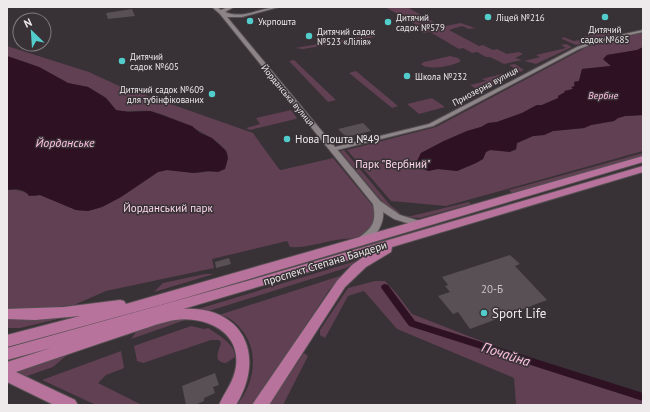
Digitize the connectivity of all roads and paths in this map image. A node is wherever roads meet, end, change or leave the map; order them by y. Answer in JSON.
{"nodes":[{"id":1,"x":214,"y":7,"type":"edge"},
{"id":2,"x":232,"y":7,"type":"edge"},
{"id":3,"x":277,"y":7,"type":"edge"},
{"id":4,"x":250,"y":8,"type":"dead end"},
{"id":5,"x":222,"y":13,"type":"junction"},
{"id":6,"x":246,"y":15,"type":"junction"},
{"id":7,"x":230,"y":24,"type":"junction"},
{"id":8,"x":643,"y":31,"type":"edge"},
{"id":9,"x":333,"y":149,"type":"junction"},
{"id":10,"x":643,"y":159,"type":"edge"},
{"id":11,"x":643,"y":169,"type":"edge"},
{"id":12,"x":377,"y":203,"type":"junction"},
{"id":13,"x":420,"y":224,"type":"junction"},
{"id":14,"x":436,"y":230,"type":"junction"},
{"id":15,"x":359,"y":242,"type":"junction"},
{"id":16,"x":261,"y":282,"type":"junction"},
{"id":17,"x":168,"y":298,"type":"junction"},
{"id":18,"x":7,"y":314,"type":"edge"},
{"id":19,"x":168,"y":316,"type":"junction"},
{"id":20,"x":7,"y":340,"type":"edge"},
{"id":21,"x":7,"y":354,"type":"edge"},
{"id":22,"x":7,"y":369,"type":"edge"},
{"id":23,"x":7,"y":375,"type":"edge"},
{"id":24,"x":70,"y":405,"type":"edge"},
{"id":25,"x":227,"y":405,"type":"edge"},
{"id":26,"x":260,"y":405,"type":"edge"}],
"edges":[{"from":1,"to":5,"type":"main road","name":"Йорданська вулиця"},
{"from":2,"to":5,"type":"main road"},
{"from":3,"to":6,"type":"main road"},
{"from":4,"to":6,"type":"main road"},
{"from":5,"to":6,"type":"main road"},
{"from":5,"to":7,"type":"main road","name":"Йорданська вулиця"},
{"from":6,"to":7,"type":"main road"},
{"from":7,"to":9,"type":"main road","name":"Йорданська вулиця"},
{"from":8,"to":9,"type":"street","name":"Приозерна вулиця"},
{"from":9,"to":12,"type":"main road","name":"Йорданська вулиця"},
{"from":10,"to":13,"type":"main road","name":"проспект Степана Бандери"},
{"from":11,"to":14,"type":"main road","name":"проспект Степана Бандери"},
{"from":12,"to":13,"type":"main road","name":"Йорданська вулиця"},
{"from":12,"to":15,"type":"main road"},
{"from":13,"to":15,"type":"main road","name":"проспект Степана Бандери"},
{"from":14,"to":16,"type":"main road","name":"проспект Степана Бандери"},
{"from":14,"to":26,"type":"main road"},
{"from":15,"to":17,"type":"main road","name":"проспект Степана Бандери"},
{"from":16,"to":19,"type":"main road"},
{"from":16,"to":21,"type":"main road","name":"проспект Степана Бандери"},
{"from":17,"to":18,"type":"main road"},
{"from":17,"to":20,"type":"main road","name":"проспект Степана Бандери"},
{"from":19,"to":22,"type":"main road"},
{"from":19,"to":25,"type":"main road"},
{"from":23,"to":24,"type":"main road"}]}
